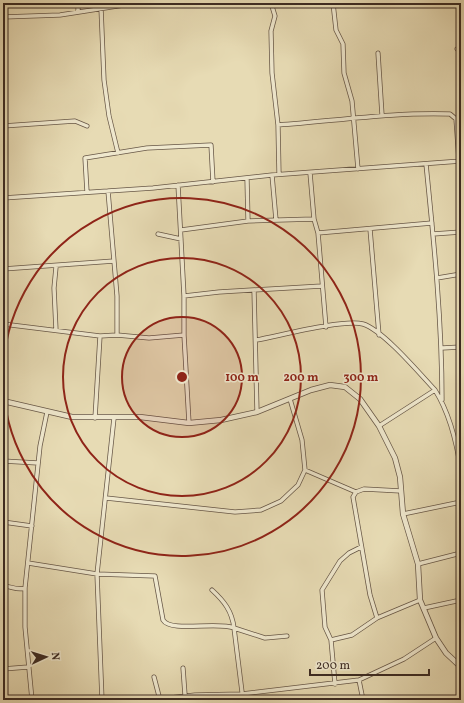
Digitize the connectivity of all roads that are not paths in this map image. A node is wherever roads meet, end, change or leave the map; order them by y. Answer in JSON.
{"nodes":[{"id":1,"x":78,"y":3,"type":"edge"},
{"id":2,"x":137,"y":3,"type":"edge"},
{"id":3,"x":271,"y":3,"type":"edge"},
{"id":4,"x":333,"y":3,"type":"edge"},
{"id":5,"x":101,"y":8,"type":"junction"},
{"id":6,"x":78,"y":11,"type":"junction"},
{"id":7,"x":3,"y":17,"type":"edge"},
{"id":8,"x":378,"y":53,"type":"dead end"},
{"id":9,"x":382,"y":115,"type":"junction"},
{"id":10,"x":354,"y":119,"type":"junction"},
{"id":11,"x":278,"y":125,"type":"junction"},
{"id":12,"x":3,"y":126,"type":"edge"},
{"id":13,"x":87,"y":126,"type":"dead end"},
{"id":14,"x":118,"y":153,"type":"junction"},
{"id":15,"x":460,"y":161,"type":"edge"},
{"id":16,"x":426,"y":164,"type":"junction"},
{"id":17,"x":358,"y":169,"type":"junction"},
{"id":18,"x":310,"y":173,"type":"junction"},
{"id":19,"x":279,"y":174,"type":"junction"},
{"id":20,"x":272,"y":175,"type":"junction"},
{"id":21,"x":248,"y":179,"type":"junction"},
{"id":22,"x":213,"y":182,"type":"junction"},
{"id":23,"x":178,"y":185,"type":"junction"},
{"id":24,"x":108,"y":191,"type":"junction"},
{"id":25,"x":87,"y":192,"type":"junction"},
{"id":26,"x":3,"y":198,"type":"edge"},
{"id":27,"x":314,"y":219,"type":"junction"},
{"id":28,"x":276,"y":220,"type":"junction"},
{"id":29,"x":248,"y":221,"type":"junction"},
{"id":30,"x":432,"y":223,"type":"junction"},
{"id":31,"x":370,"y":229,"type":"junction"},
{"id":32,"x":180,"y":230,"type":"junction"},
{"id":33,"x":461,"y":232,"type":"edge"},
{"id":34,"x":318,"y":233,"type":"junction"},
{"id":35,"x":158,"y":234,"type":"dead end"},
{"id":36,"x":433,"y":234,"type":"junction"},
{"id":37,"x":182,"y":239,"type":"junction"},
{"id":38,"x":114,"y":261,"type":"junction"},
{"id":39,"x":56,"y":267,"type":"junction"},
{"id":40,"x":3,"y":269,"type":"edge"},
{"id":41,"x":461,"y":274,"type":"edge"},
{"id":42,"x":437,"y":278,"type":"junction"},
{"id":43,"x":322,"y":286,"type":"junction"},
{"id":44,"x":254,"y":290,"type":"junction"},
{"id":45,"x":184,"y":296,"type":"junction"},
{"id":46,"x":3,"y":324,"type":"edge"},
{"id":47,"x":326,"y":327,"type":"junction"},
{"id":48,"x":56,"y":330,"type":"junction"},
{"id":49,"x":117,"y":335,"type":"junction"},
{"id":50,"x":379,"y":335,"type":"junction"},
{"id":51,"x":100,"y":336,"type":"junction"},
{"id":52,"x":184,"y":336,"type":"junction"},
{"id":53,"x":256,"y":340,"type":"junction"},
{"id":54,"x":461,"y":347,"type":"edge"},
{"id":55,"x":442,"y":348,"type":"junction"},
{"id":56,"x":435,"y":390,"type":"junction"},
{"id":57,"x":290,"y":399,"type":"junction"},
{"id":58,"x":3,"y":401,"type":"edge"},
{"id":59,"x":442,"y":402,"type":"junction"},
{"id":60,"x":47,"y":412,"type":"junction"},
{"id":61,"x":257,"y":412,"type":"junction"},
{"id":62,"x":95,"y":418,"type":"junction"},
{"id":63,"x":114,"y":418,"type":"junction"},
{"id":64,"x":189,"y":423,"type":"junction"},
{"id":65,"x":380,"y":426,"type":"junction"},
{"id":66,"x":459,"y":446,"type":"edge"},
{"id":67,"x":3,"y":461,"type":"edge"},
{"id":68,"x":38,"y":463,"type":"junction"},
{"id":69,"x":305,"y":470,"type":"junction"},
{"id":70,"x":461,"y":471,"type":"edge"},
{"id":71,"x":401,"y":491,"type":"junction"},
{"id":72,"x":356,"y":492,"type":"junction"},
{"id":73,"x":106,"y":498,"type":"junction"},
{"id":74,"x":461,"y":502,"type":"edge"},
{"id":75,"x":403,"y":514,"type":"junction"},
{"id":76,"x":3,"y":522,"type":"edge"},
{"id":77,"x":32,"y":526,"type":"junction"},
{"id":78,"x":361,"y":547,"type":"junction"},
{"id":79,"x":461,"y":553,"type":"edge"},
{"id":80,"x":28,"y":563,"type":"junction"},
{"id":81,"x":418,"y":564,"type":"junction"},
{"id":82,"x":97,"y":574,"type":"junction"},
{"id":83,"x":3,"y":586,"type":"edge"},
{"id":84,"x":25,"y":588,"type":"junction"},
{"id":85,"x":212,"y":590,"type":"dead end"},
{"id":86,"x":420,"y":600,"type":"junction"},
{"id":87,"x":461,"y":600,"type":"edge"},
{"id":88,"x":424,"y":608,"type":"junction"},
{"id":89,"x":377,"y":618,"type":"junction"},
{"id":90,"x":234,"y":628,"type":"junction"},
{"id":91,"x":287,"y":636,"type":"dead end"},
{"id":92,"x":436,"y":638,"type":"junction"},
{"id":93,"x":331,"y":640,"type":"junction"},
{"id":94,"x":28,"y":667,"type":"junction"},
{"id":95,"x":461,"y":667,"type":"edge"},
{"id":96,"x":183,"y":668,"type":"dead end"},
{"id":97,"x":3,"y":669,"type":"edge"},
{"id":98,"x":154,"y":676,"type":"dead end"},
{"id":99,"x":359,"y":680,"type":"junction"},
{"id":100,"x":335,"y":684,"type":"junction"},
{"id":101,"x":242,"y":694,"type":"junction"},
{"id":102,"x":185,"y":695,"type":"junction"},
{"id":103,"x":32,"y":700,"type":"edge"},
{"id":104,"x":102,"y":700,"type":"edge"},
{"id":105,"x":152,"y":700,"type":"edge"},
{"id":106,"x":160,"y":700,"type":"edge"},
{"id":107,"x":243,"y":700,"type":"edge"},
{"id":108,"x":363,"y":700,"type":"edge"}],
"edges":[{"from":1,"to":6,"type":"street"},
{"from":2,"to":5,"type":"street"},
{"from":3,"to":11,"type":"street"},
{"from":4,"to":10,"type":"street"},
{"from":5,"to":6,"type":"street"},
{"from":5,"to":14,"type":"street"},
{"from":6,"to":7,"type":"street"},
{"from":8,"to":9,"type":"street"},
{"from":9,"to":10,"type":"street"},
{"from":9,"to":15,"type":"street"},
{"from":10,"to":11,"type":"street"},
{"from":10,"to":17,"type":"street"},
{"from":11,"to":19,"type":"street"},
{"from":12,"to":13,"type":"street"},
{"from":14,"to":22,"type":"street"},
{"from":14,"to":25,"type":"street"},
{"from":15,"to":16,"type":"street"},
{"from":16,"to":17,"type":"street"},
{"from":16,"to":30,"type":"street"},
{"from":17,"to":18,"type":"street"},
{"from":18,"to":19,"type":"street"},
{"from":18,"to":27,"type":"street"},
{"from":19,"to":20,"type":"street"},
{"from":20,"to":21,"type":"street"},
{"from":20,"to":28,"type":"street"},
{"from":21,"to":22,"type":"street"},
{"from":21,"to":29,"type":"street"},
{"from":22,"to":23,"type":"street"},
{"from":23,"to":24,"type":"street"},
{"from":23,"to":32,"type":"street"},
{"from":24,"to":25,"type":"street"},
{"from":24,"to":38,"type":"street"},
{"from":25,"to":26,"type":"street"},
{"from":27,"to":28,"type":"street"},
{"from":27,"to":34,"type":"street"},
{"from":28,"to":29,"type":"street"},
{"from":29,"to":32,"type":"street"},
{"from":30,"to":31,"type":"street"},
{"from":30,"to":36,"type":"street"},
{"from":31,"to":34,"type":"street"},
{"from":31,"to":50,"type":"street"},
{"from":32,"to":37,"type":"street"},
{"from":33,"to":36,"type":"street"},
{"from":34,"to":43,"type":"street"},
{"from":35,"to":37,"type":"street"},
{"from":36,"to":42,"type":"street"},
{"from":37,"to":45,"type":"street"},
{"from":38,"to":39,"type":"street"},
{"from":38,"to":49,"type":"street"},
{"from":39,"to":40,"type":"street"},
{"from":39,"to":48,"type":"street"},
{"from":41,"to":42,"type":"street"},
{"from":42,"to":55,"type":"street"},
{"from":43,"to":44,"type":"street"},
{"from":43,"to":47,"type":"street"},
{"from":44,"to":45,"type":"street"},
{"from":44,"to":53,"type":"street"},
{"from":45,"to":52,"type":"street"},
{"from":46,"to":48,"type":"street"},
{"from":47,"to":50,"type":"street"},
{"from":47,"to":53,"type":"street"},
{"from":48,"to":51,"type":"street"},
{"from":49,"to":51,"type":"street"},
{"from":49,"to":52,"type":"street"},
{"from":50,"to":56,"type":"street"},
{"from":51,"to":62,"type":"street"},
{"from":52,"to":64,"type":"street"},
{"from":53,"to":61,"type":"street"},
{"from":54,"to":55,"type":"street"},
{"from":55,"to":59,"type":"street"},
{"from":56,"to":59,"type":"street"},
{"from":56,"to":65,"type":"street"},
{"from":57,"to":61,"type":"street"},
{"from":57,"to":65,"type":"street"},
{"from":57,"to":69,"type":"street"},
{"from":58,"to":60,"type":"street"},
{"from":59,"to":66,"type":"street"},
{"from":60,"to":62,"type":"street"},
{"from":60,"to":68,"type":"street"},
{"from":61,"to":64,"type":"street"},
{"from":62,"to":63,"type":"street"},
{"from":63,"to":64,"type":"street"},
{"from":63,"to":73,"type":"street"},
{"from":65,"to":71,"type":"street"},
{"from":66,"to":70,"type":"street"},
{"from":67,"to":68,"type":"street"},
{"from":68,"to":77,"type":"street"},
{"from":69,"to":72,"type":"street"},
{"from":69,"to":73,"type":"street"},
{"from":71,"to":72,"type":"street"},
{"from":71,"to":75,"type":"street"},
{"from":72,"to":78,"type":"street"},
{"from":73,"to":82,"type":"street"},
{"from":74,"to":75,"type":"street"},
{"from":75,"to":81,"type":"street"},
{"from":76,"to":77,"type":"street"},
{"from":77,"to":80,"type":"street"},
{"from":78,"to":89,"type":"street"},
{"from":78,"to":93,"type":"street"},
{"from":79,"to":81,"type":"street"},
{"from":80,"to":82,"type":"street"},
{"from":80,"to":84,"type":"street"},
{"from":81,"to":86,"type":"street"},
{"from":82,"to":90,"type":"street"},
{"from":82,"to":104,"type":"street"},
{"from":83,"to":84,"type":"street"},
{"from":84,"to":94,"type":"street"},
{"from":85,"to":90,"type":"street"},
{"from":86,"to":88,"type":"street"},
{"from":86,"to":89,"type":"street"},
{"from":87,"to":88,"type":"street"},
{"from":88,"to":92,"type":"street"},
{"from":89,"to":93,"type":"street"},
{"from":90,"to":91,"type":"street"},
{"from":90,"to":101,"type":"street"},
{"from":92,"to":95,"type":"street"},
{"from":92,"to":99,"type":"street"},
{"from":93,"to":100,"type":"street"},
{"from":94,"to":97,"type":"street"},
{"from":94,"to":103,"type":"street"},
{"from":96,"to":102,"type":"street"},
{"from":98,"to":106,"type":"street"},
{"from":99,"to":100,"type":"street"},
{"from":99,"to":108,"type":"street"},
{"from":100,"to":101,"type":"street"},
{"from":101,"to":102,"type":"street"},
{"from":101,"to":107,"type":"street"},
{"from":102,"to":106,"type":"street"},
{"from":105,"to":106,"type":"street"}]}
